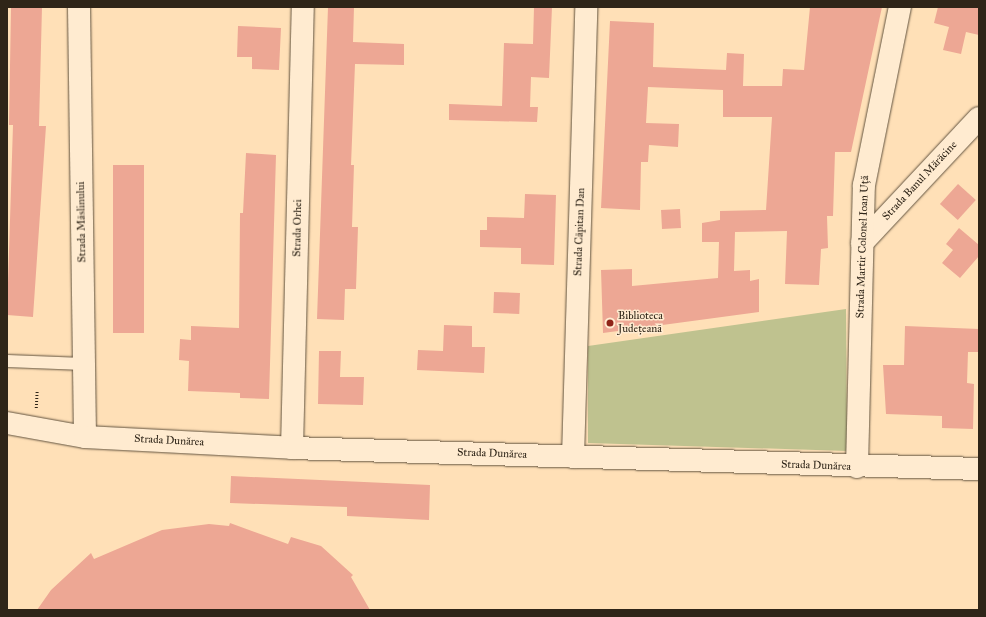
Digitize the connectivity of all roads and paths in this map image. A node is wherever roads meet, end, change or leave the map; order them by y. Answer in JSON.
{"nodes":[{"id":1,"x":79,"y":7,"type":"edge"},
{"id":2,"x":303,"y":7,"type":"edge"},
{"id":3,"x":586,"y":7,"type":"edge"},
{"id":4,"x":900,"y":7,"type":"edge"},
{"id":5,"x":979,"y":118,"type":"edge"},
{"id":6,"x":862,"y":243,"type":"junction"},
{"id":7,"x":7,"y":361,"type":"edge"},
{"id":8,"x":84,"y":364,"type":"junction"},
{"id":9,"x":7,"y":423,"type":"edge"},
{"id":10,"x":85,"y":437,"type":"junction"},
{"id":11,"x":292,"y":448,"type":"junction"},
{"id":12,"x":573,"y":457,"type":"junction"},
{"id":13,"x":857,"y":467,"type":"junction"},
{"id":14,"x":979,"y":469,"type":"edge"}],
"edges":[{"from":1,"to":8,"type":"street","name":"Strada Măslinului"},
{"from":2,"to":11,"type":"street","name":"Strada Orhei"},
{"from":3,"to":12,"type":"street","name":"Strada Căpitan Dan"},
{"from":4,"to":6,"type":"street","name":"Strada Martir Colonel Ioan Uță"},
{"from":5,"to":6,"type":"street","name":"Strada Banul Mărăcine"},
{"from":6,"to":13,"type":"street","name":"Strada Martir Colonel Ioan Uță"},
{"from":7,"to":8,"type":"lane"},
{"from":8,"to":10,"type":"street","name":"Strada Măslinului"},
{"from":9,"to":10,"type":"street","name":"Strada Dunărea"},
{"from":10,"to":11,"type":"street","name":"Strada Dunărea"},
{"from":11,"to":12,"type":"street","name":"Strada Dunărea"},
{"from":12,"to":13,"type":"street","name":"Strada Dunărea"},
{"from":13,"to":14,"type":"street","name":"Strada Dunărea"}]}
